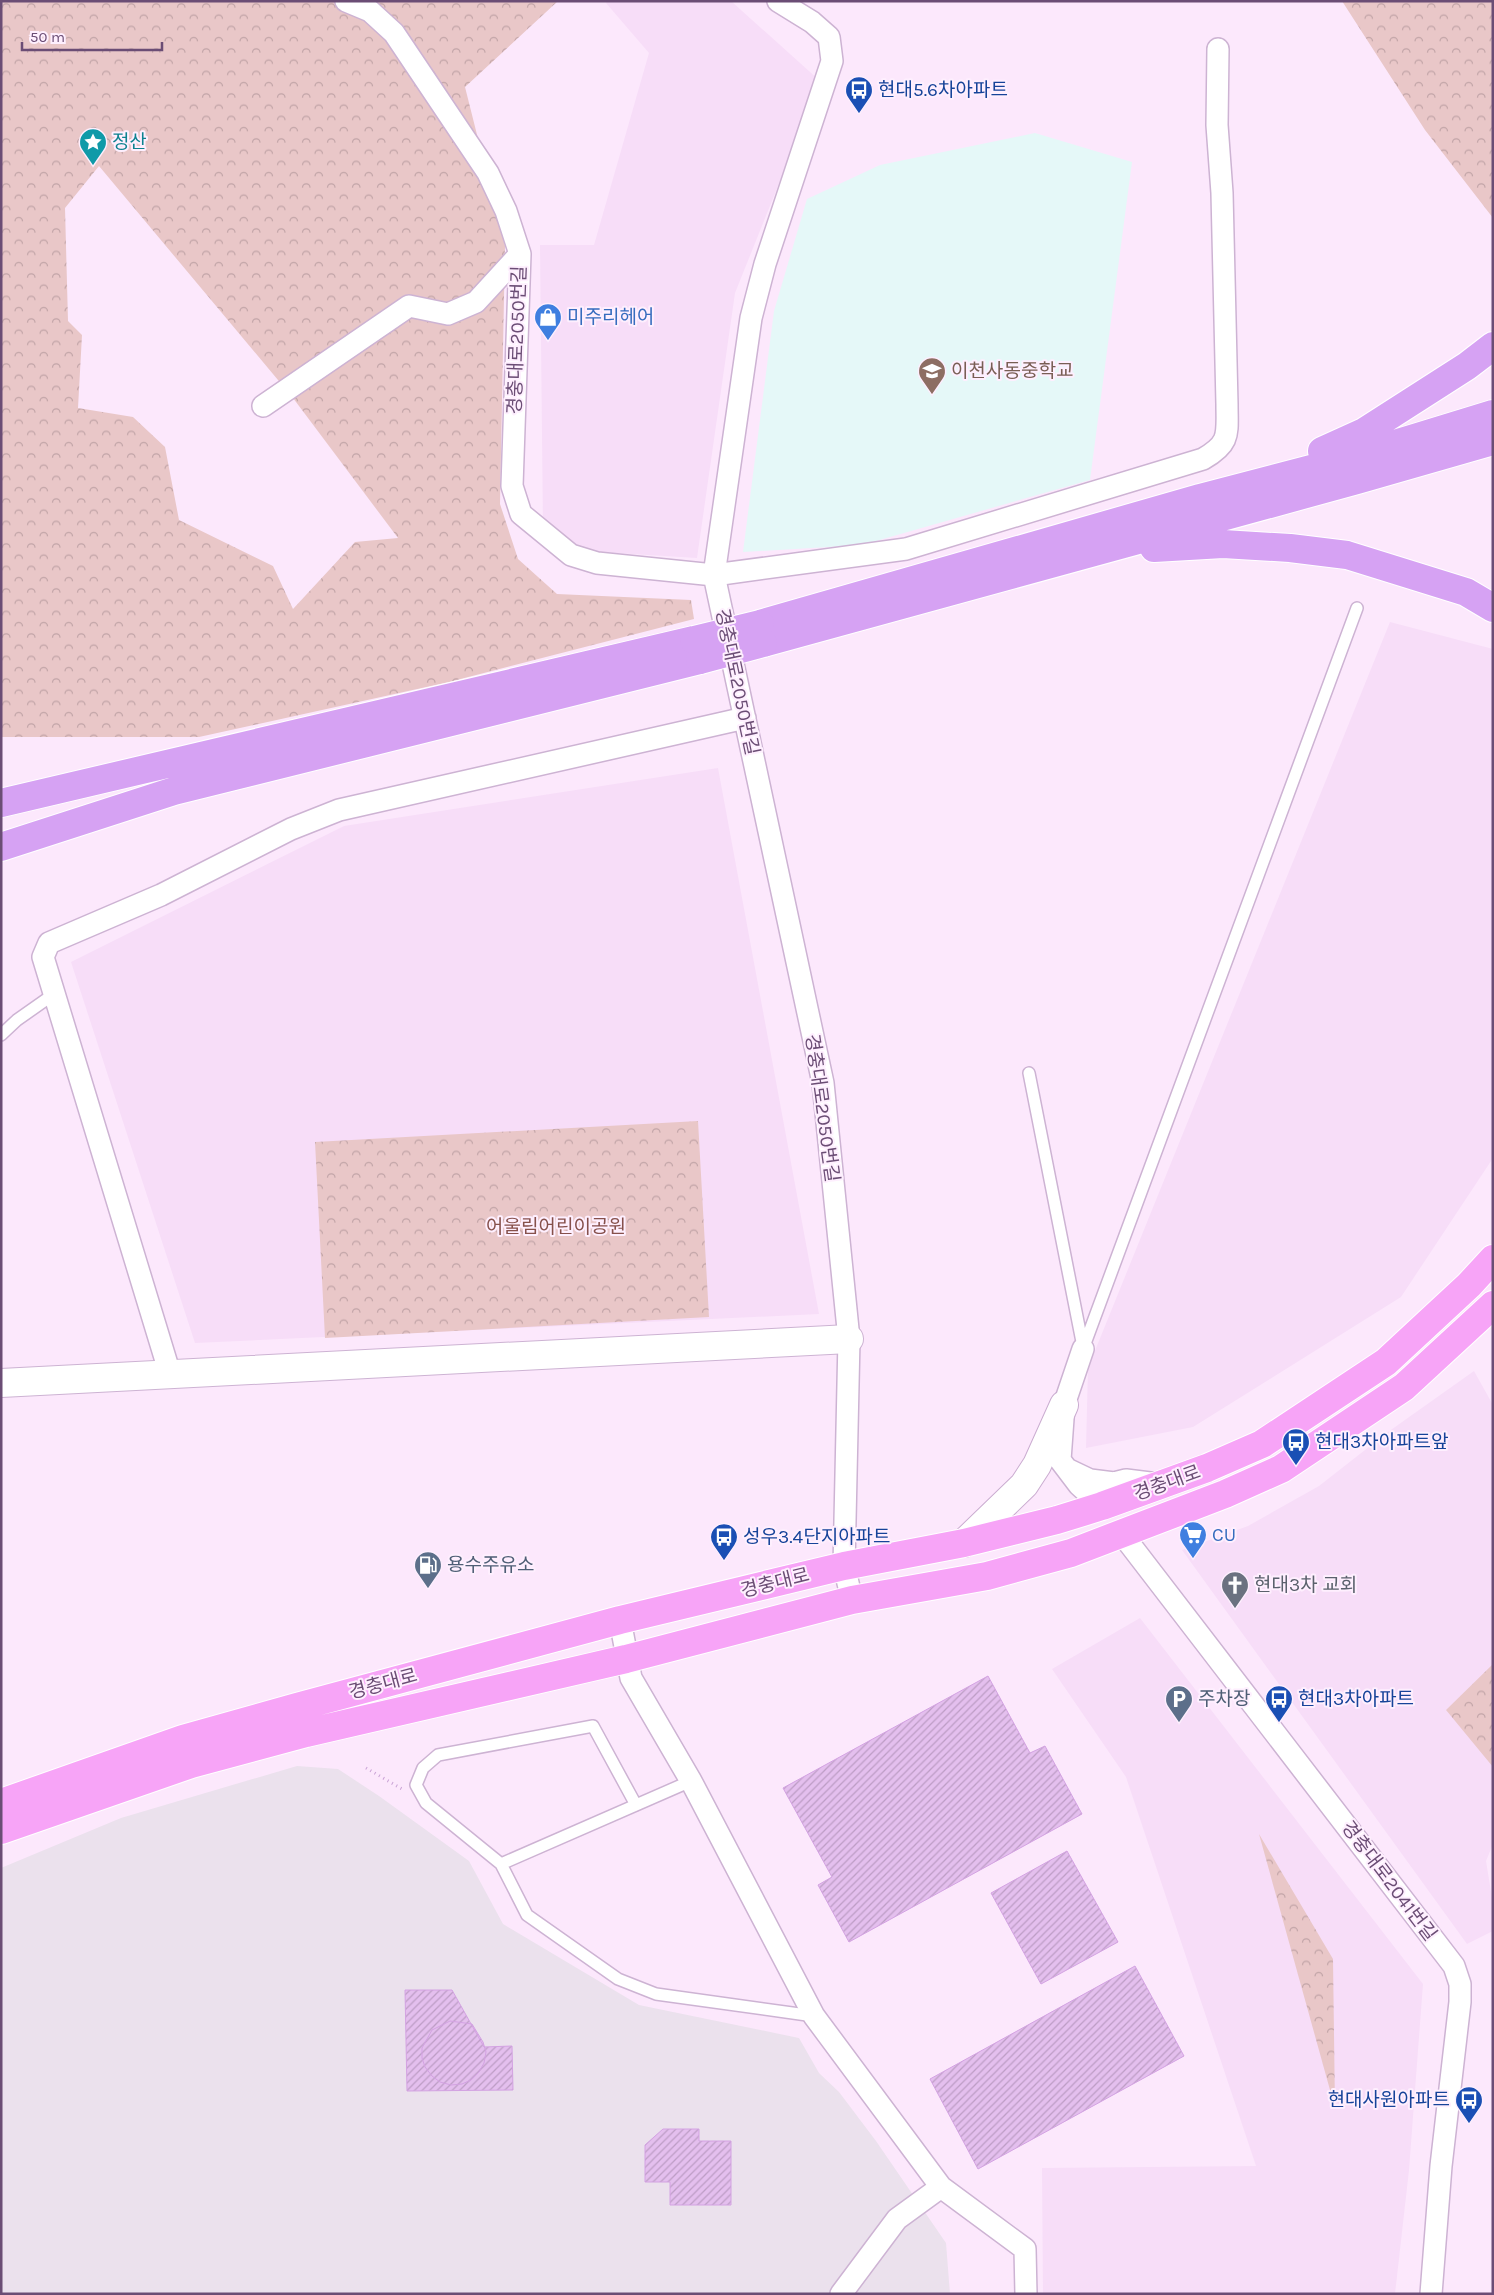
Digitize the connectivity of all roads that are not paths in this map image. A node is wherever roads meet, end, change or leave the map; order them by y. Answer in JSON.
{"nodes":[{"id":1,"x":346,"y":1,"type":"edge"},
{"id":2,"x":778,"y":1,"type":"edge"},
{"id":3,"x":1218,"y":49,"type":"dead end"},
{"id":4,"x":520,"y":254,"type":"junction"},
{"id":5,"x":1493,"y":346,"type":"edge"},
{"id":6,"x":263,"y":406,"type":"dead end"},
{"id":7,"x":1493,"y":414,"type":"edge"},
{"id":8,"x":1493,"y":441,"type":"edge"},
{"id":9,"x":1200,"y":498,"type":"junction"},
{"id":10,"x":1085,"y":555,"type":"junction"},
{"id":11,"x":714,"y":575,"type":"junction"},
{"id":12,"x":1357,"y":608,"type":"dead end"},
{"id":13,"x":1493,"y":608,"type":"edge"},
{"id":14,"x":761,"y":633,"type":"junction"},
{"id":15,"x":697,"y":650,"type":"junction"},
{"id":16,"x":745,"y":718,"type":"junction"},
{"id":17,"x":1,"y":803,"type":"edge"},
{"id":18,"x":1,"y":847,"type":"edge"},
{"id":19,"x":54,"y":994,"type":"junction"},
{"id":20,"x":1,"y":1035,"type":"edge"},
{"id":21,"x":1029,"y":1073,"type":"dead end"},
{"id":22,"x":1493,"y":1259,"type":"edge"},
{"id":23,"x":1493,"y":1304,"type":"edge"},
{"id":24,"x":849,"y":1339,"type":"junction"},
{"id":25,"x":1083,"y":1349,"type":"junction"},
{"id":26,"x":170,"y":1374,"type":"junction"},
{"id":27,"x":1,"y":1383,"type":"edge"},
{"id":28,"x":1064,"y":1406,"type":"junction"},
{"id":29,"x":1067,"y":1469,"type":"junction"},
{"id":30,"x":1161,"y":1485,"type":"junction"},
{"id":31,"x":1102,"y":1506,"type":"junction"},
{"id":32,"x":1122,"y":1534,"type":"junction"},
{"id":33,"x":964,"y":1543,"type":"junction"},
{"id":34,"x":844,"y":1566,"type":"junction"},
{"id":35,"x":852,"y":1600,"type":"junction"},
{"id":36,"x":620,"y":1620,"type":"junction"},
{"id":37,"x":626,"y":1659,"type":"junction"},
{"id":38,"x":691,"y":1782,"type":"junction"},
{"id":39,"x":1,"y":1803,"type":"edge"},
{"id":40,"x":636,"y":1805,"type":"junction"},
{"id":41,"x":1,"y":1830,"type":"edge"},
{"id":42,"x":500,"y":1864,"type":"junction"},
{"id":43,"x":814,"y":2016,"type":"junction"},
{"id":44,"x":941,"y":2187,"type":"junction"},
{"id":45,"x":841,"y":2294,"type":"edge"},
{"id":46,"x":1026,"y":2294,"type":"edge"},
{"id":47,"x":1431,"y":2294,"type":"edge"}],
"edges":[{"from":1,"to":4,"type":"street","name":"경충대로2050번길"},
{"from":2,"to":11,"type":"street"},
{"from":3,"to":11,"type":"street"},
{"from":4,"to":6,"type":"street"},
{"from":4,"to":11,"type":"street","name":"경충대로2050번길"},
{"from":5,"to":9,"type":"highway"},
{"from":7,"to":9,"type":"highway"},
{"from":8,"to":10,"type":"highway"},
{"from":9,"to":14,"type":"highway"},
{"from":10,"to":13,"type":"highway"},
{"from":10,"to":14,"type":"highway"},
{"from":11,"to":16,"type":"street","name":"경충대로2050번길"},
{"from":12,"to":25,"type":"lane"},
{"from":14,"to":15,"type":"highway","bridge":true},
{"from":15,"to":17,"type":"highway"},
{"from":15,"to":18,"type":"highway"},
{"from":16,"to":19,"type":"street"},
{"from":16,"to":24,"type":"street","name":"경충대로2050번길"},
{"from":19,"to":20,"type":"lane"},
{"from":19,"to":26,"type":"street"},
{"from":21,"to":25,"type":"lane"},
{"from":22,"to":30,"type":"main road","name":"경충대로"},
{"from":23,"to":32,"type":"main road","name":"경충대로"},
{"from":24,"to":26,"type":"street"},
{"from":24,"to":34,"type":"street","name":"경충대로2050번길"},
{"from":25,"to":28,"type":"street"},
{"from":26,"to":27,"type":"street"},
{"from":28,"to":29,"type":"street"},
{"from":28,"to":33,"type":"street"},
{"from":29,"to":30,"type":"street"},
{"from":29,"to":31,"type":"street"},
{"from":30,"to":31,"type":"main road","name":"경충대로"},
{"from":31,"to":32,"type":"street"},
{"from":31,"to":33,"type":"main road","name":"경충대로"},
{"from":32,"to":35,"type":"main road","name":"경충대로"},
{"from":32,"to":47,"type":"street","name":"경충대로2041번길"},
{"from":33,"to":34,"type":"main road","name":"경충대로"},
{"from":34,"to":35,"type":"street","name":"경충대로2050번길"},
{"from":34,"to":36,"type":"main road","name":"경충대로"},
{"from":35,"to":37,"type":"main road","name":"경충대로"},
{"from":36,"to":37,"type":"street"},
{"from":36,"to":39,"type":"main road","name":"경충대로"},
{"from":37,"to":38,"type":"street"},
{"from":37,"to":41,"type":"main road","name":"경충대로"},
{"from":38,"to":40,"type":"lane"},
{"from":38,"to":43,"type":"street"},
{"from":40,"to":42,"type":"lane"},
{"from":40,"to":42,"type":"lane"},
{"from":42,"to":43,"type":"lane"},
{"from":43,"to":44,"type":"street"},
{"from":44,"to":45,"type":"street"},
{"from":44,"to":46,"type":"street"}]}
